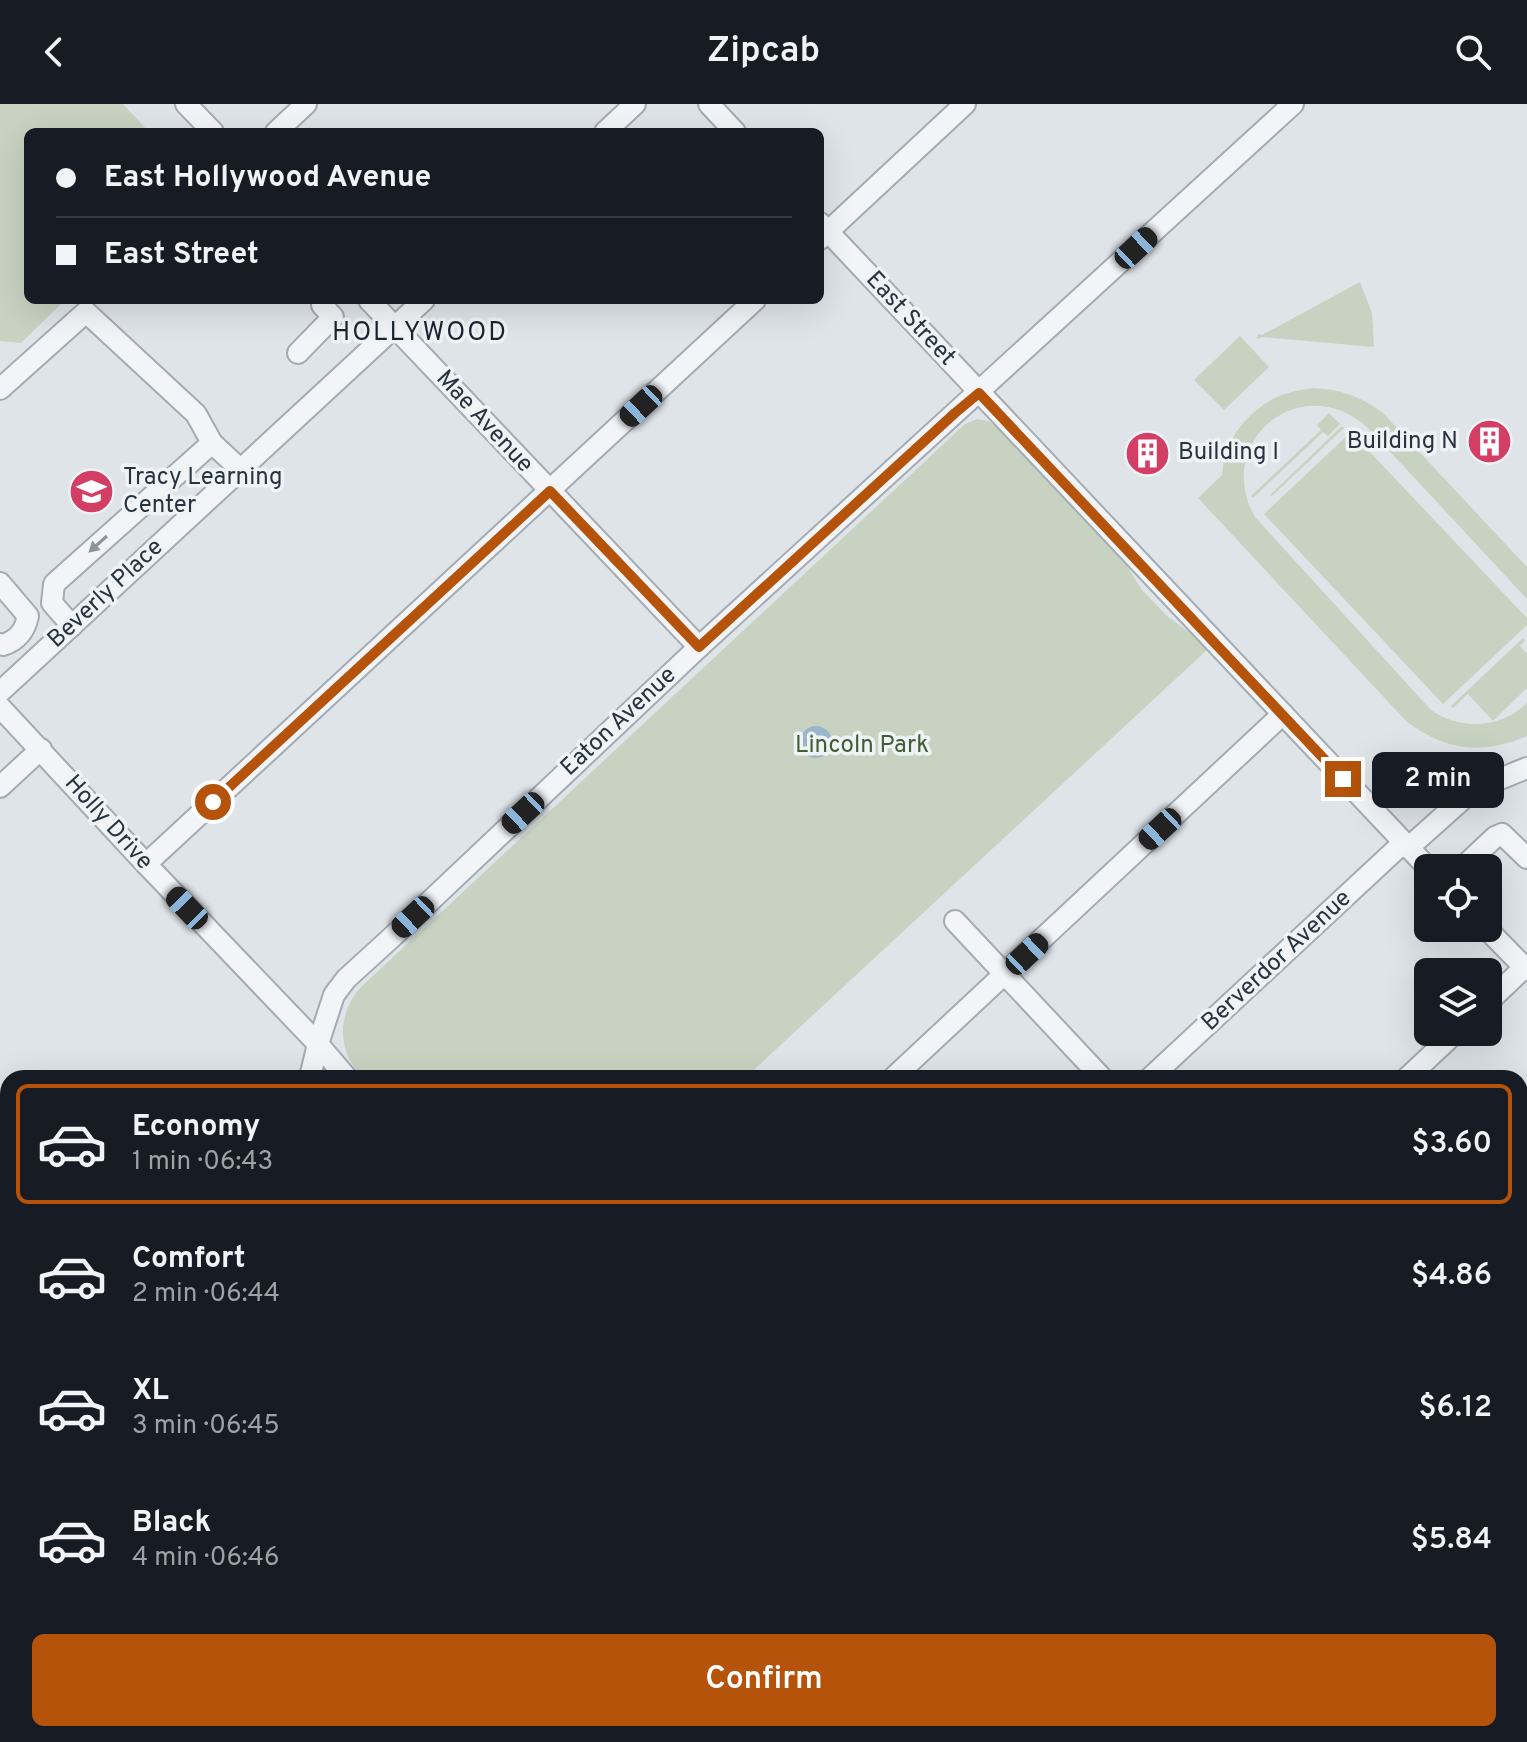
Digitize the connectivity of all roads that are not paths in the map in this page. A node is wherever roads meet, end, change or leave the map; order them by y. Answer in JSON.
{"nodes":[{"id":1,"x":186,"y":104,"type":"edge"},
{"id":2,"x":306,"y":104,"type":"edge"},
{"id":3,"x":635,"y":104,"type":"edge"},
{"id":4,"x":709,"y":104,"type":"edge"},
{"id":5,"x":965,"y":104,"type":"edge"},
{"id":6,"x":1293,"y":104,"type":"edge"},
{"id":7,"x":209,"y":128,"type":"edge"},
{"id":8,"x":280,"y":128,"type":"edge"},
{"id":9,"x":609,"y":128,"type":"edge"},
{"id":10,"x":731,"y":128,"type":"edge"},
{"id":11,"x":824,"y":230,"type":"edge"},
{"id":12,"x":824,"y":232,"type":"edge"},
{"id":13,"x":323,"y":304,"type":"edge"},
{"id":14,"x":373,"y":304,"type":"edge"},
{"id":15,"x":420,"y":304,"type":"edge"},
{"id":16,"x":751,"y":304,"type":"edge"},
{"id":17,"x":395,"y":327,"type":"junction"},
{"id":18,"x":298,"y":353,"type":"dead end"},
{"id":19,"x":0,"y":389,"type":"edge"},
{"id":20,"x":979,"y":393,"type":"junction"},
{"id":21,"x":212,"y":443,"type":"junction"},
{"id":22,"x":240,"y":469,"type":"junction"},
{"id":23,"x":550,"y":491,"type":"junction"},
{"id":24,"x":0,"y":583,"type":"edge"},
{"id":25,"x":72,"y":626,"type":"junction"},
{"id":26,"x":0,"y":644,"type":"edge"},
{"id":27,"x":699,"y":647,"type":"junction"},
{"id":28,"x":0,"y":692,"type":"edge"},
{"id":29,"x":0,"y":707,"type":"edge"},
{"id":30,"x":1283,"y":714,"type":"junction"},
{"id":31,"x":41,"y":749,"type":"junction"},
{"id":32,"x":1527,"y":768,"type":"edge"},
{"id":33,"x":0,"y":787,"type":"edge"},
{"id":34,"x":1406,"y":845,"type":"junction"},
{"id":35,"x":1415,"y":854,"type":"edge"},
{"id":36,"x":1477,"y":854,"type":"edge"},
{"id":37,"x":1527,"y":858,"type":"edge"},
{"id":38,"x":146,"y":864,"type":"junction"},
{"id":39,"x":955,"y":921,"type":"dead end"},
{"id":40,"x":1500,"y":942,"type":"edge"},
{"id":41,"x":1526,"y":968,"type":"edge"},
{"id":42,"x":1005,"y":974,"type":"junction"},
{"id":43,"x":1502,"y":989,"type":"edge"},
{"id":44,"x":318,"y":1044,"type":"junction"},
{"id":45,"x":1441,"y":1046,"type":"edge"},
{"id":46,"x":312,"y":1070,"type":"edge"},
{"id":47,"x":340,"y":1070,"type":"edge"},
{"id":48,"x":902,"y":1070,"type":"edge"},
{"id":49,"x":1095,"y":1070,"type":"edge"},
{"id":50,"x":1159,"y":1070,"type":"edge"},
{"id":51,"x":1416,"y":1070,"type":"edge"}],
"edges":[{"from":1,"to":7,"type":"street"},
{"from":2,"to":8,"type":"street"},
{"from":3,"to":9,"type":"street"},
{"from":4,"to":10,"type":"street"},
{"from":5,"to":11,"type":"street"},
{"from":6,"to":20,"type":"street","name":"Eaton Avenue"},
{"from":12,"to":20,"type":"street","name":"East Street"},
{"from":13,"to":18,"type":"street"},
{"from":14,"to":17,"type":"street","name":"Mae Avenue"},
{"from":15,"to":17,"type":"street","name":"Beverly Place"},
{"from":16,"to":23,"type":"street"},
{"from":17,"to":22,"type":"street","name":"Beverly Place"},
{"from":17,"to":23,"type":"street","name":"Mae Avenue"},
{"from":19,"to":21,"type":"street"},
{"from":20,"to":27,"type":"street","name":"Eaton Avenue"},
{"from":20,"to":30,"type":"street","name":"East Street"},
{"from":21,"to":22,"type":"street"},
{"from":21,"to":25,"type":"street","one_way":true},
{"from":22,"to":25,"type":"street","name":"Beverly Place"},
{"from":23,"to":27,"type":"street","name":"Mae Avenue"},
{"from":23,"to":38,"type":"street"},
{"from":24,"to":26,"type":"street"},
{"from":25,"to":28,"type":"street","name":"Beverly Place"},
{"from":27,"to":44,"type":"street","name":"Eaton Avenue"},
{"from":29,"to":31,"type":"street","name":"Holly Drive"},
{"from":30,"to":34,"type":"street","name":"East Street"},
{"from":30,"to":42,"type":"street"},
{"from":31,"to":33,"type":"street"},
{"from":31,"to":38,"type":"street","name":"Holly Drive"},
{"from":32,"to":34,"type":"street","name":"Berverdor Avenue"},
{"from":34,"to":35,"type":"street","name":"East Street"},
{"from":34,"to":50,"type":"street","name":"Berverdor Avenue"},
{"from":36,"to":37,"type":"street"},
{"from":38,"to":44,"type":"street","name":"Holly Drive"},
{"from":39,"to":42,"type":"street"},
{"from":40,"to":41,"type":"street"},
{"from":41,"to":43,"type":"street"},
{"from":42,"to":48,"type":"street"},
{"from":42,"to":49,"type":"street"},
{"from":44,"to":46,"type":"street","name":"Eaton Avenue"},
{"from":44,"to":47,"type":"street","name":"Holly Drive"},
{"from":45,"to":51,"type":"street"}]}
